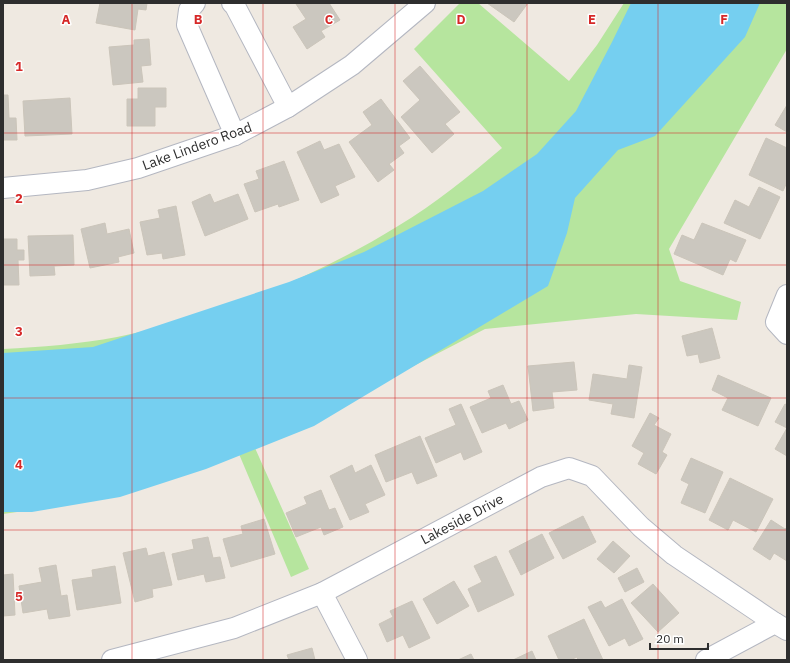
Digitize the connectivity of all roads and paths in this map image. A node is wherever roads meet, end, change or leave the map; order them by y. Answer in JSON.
{"nodes":[{"id":1,"x":195,"y":3,"type":"edge"},
{"id":2,"x":232,"y":3,"type":"edge"},
{"id":3,"x":425,"y":3,"type":"edge"},
{"id":4,"x":288,"y":107,"type":"junction"},
{"id":5,"x":235,"y":135,"type":"junction"},
{"id":6,"x":3,"y":188,"type":"edge"},
{"id":7,"x":787,"y":295,"type":"edge"},
{"id":8,"x":787,"y":334,"type":"edge"},
{"id":9,"x":322,"y":593,"type":"junction"},
{"id":10,"x":781,"y":627,"type":"edge"},
{"id":11,"x":112,"y":660,"type":"edge"},
{"id":12,"x":358,"y":660,"type":"edge"},
{"id":13,"x":706,"y":660,"type":"edge"}],
"edges":[{"from":1,"to":5,"type":"street"},
{"from":2,"to":4,"type":"street"},
{"from":3,"to":4,"type":"street","name":"Lake Lindero Road"},
{"from":4,"to":5,"type":"street","name":"Lake Lindero Road"},
{"from":5,"to":6,"type":"street","name":"Lake Lindero Road"},
{"from":7,"to":8,"type":"street"},
{"from":9,"to":10,"type":"street","name":"Lakeside Drive"},
{"from":9,"to":11,"type":"street","name":"Lakeside Drive"},
{"from":9,"to":12,"type":"street"},
{"from":10,"to":13,"type":"street"}]}
